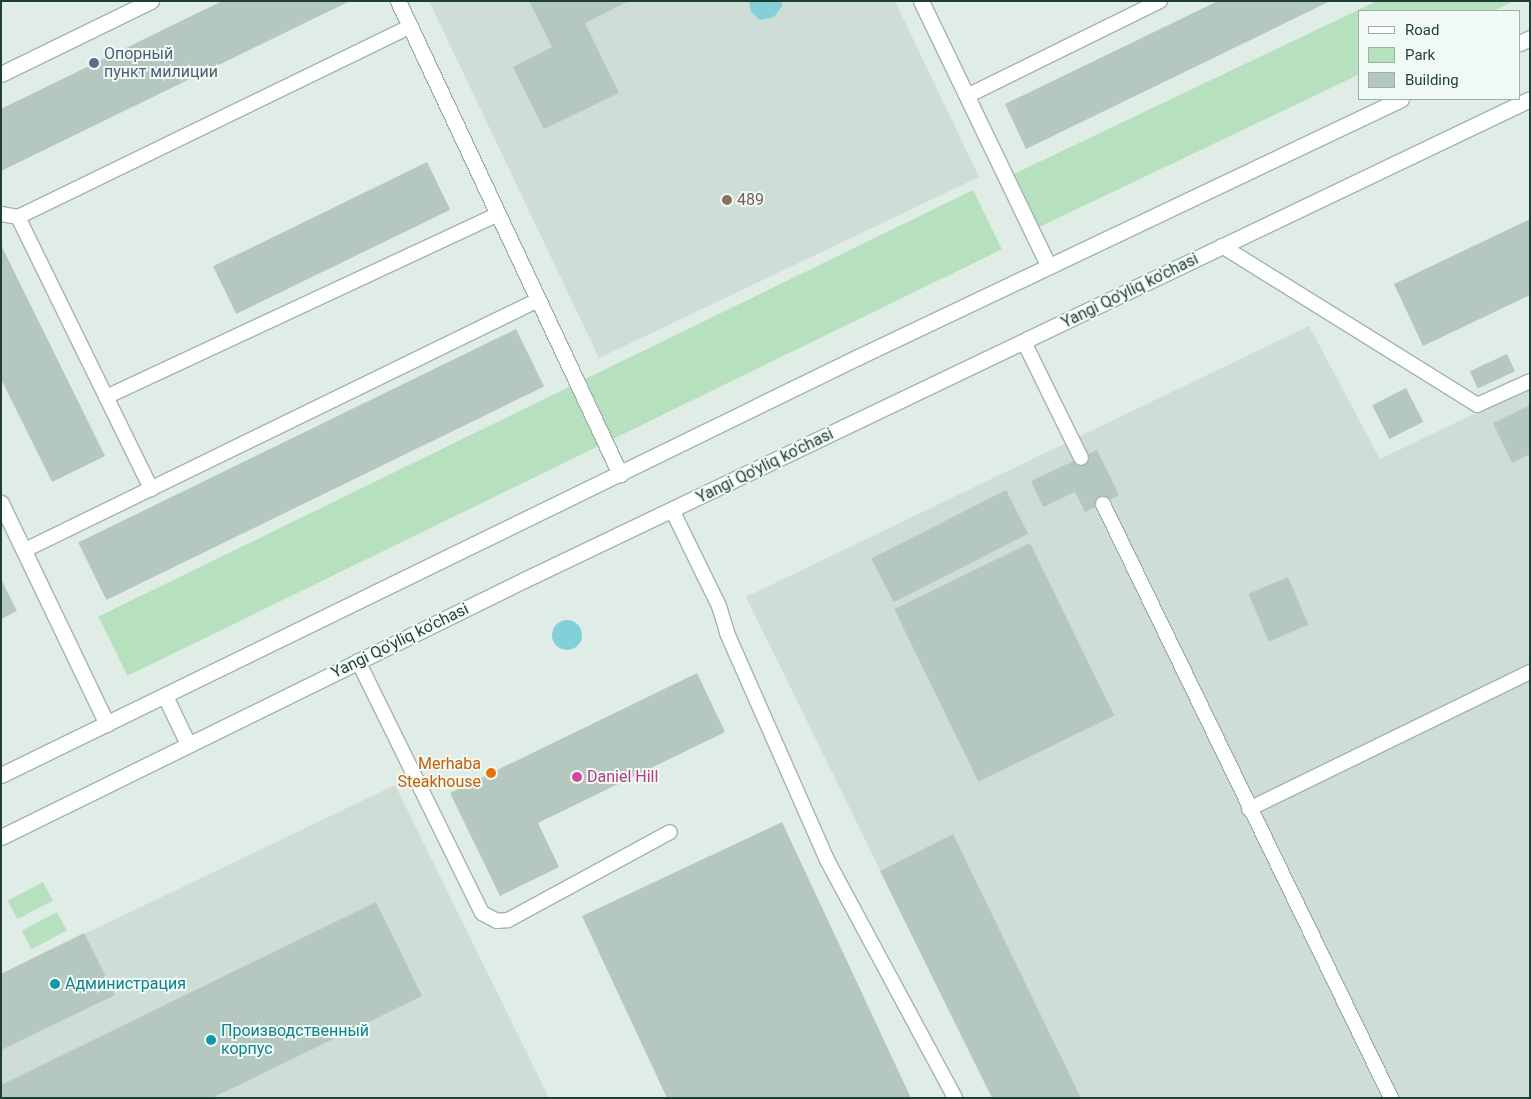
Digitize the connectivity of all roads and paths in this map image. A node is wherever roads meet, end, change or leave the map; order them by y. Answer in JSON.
{"nodes":[{"id":1,"x":151,"y":1,"type":"edge"},
{"id":2,"x":398,"y":1,"type":"edge"},
{"id":3,"x":1160,"y":1,"type":"edge"},
{"id":4,"x":925,"y":2,"type":"edge"},
{"id":5,"x":410,"y":27,"type":"junction"},
{"id":6,"x":1,"y":74,"type":"edge"},
{"id":7,"x":967,"y":96,"type":"junction"},
{"id":8,"x":1530,"y":99,"type":"edge"},
{"id":9,"x":1399,"y":100,"type":"edge"},
{"id":10,"x":1,"y":214,"type":"edge"},
{"id":11,"x":498,"y":214,"type":"junction"},
{"id":12,"x":18,"y":217,"type":"junction"},
{"id":13,"x":1222,"y":246,"type":"junction"},
{"id":14,"x":1048,"y":266,"type":"junction"},
{"id":15,"x":538,"y":300,"type":"junction"},
{"id":16,"x":1024,"y":342,"type":"junction"},
{"id":17,"x":1530,"y":381,"type":"edge"},
{"id":18,"x":106,"y":397,"type":"junction"},
{"id":19,"x":1081,"y":458,"type":"dead end"},
{"id":20,"x":620,"y":474,"type":"junction"},
{"id":21,"x":151,"y":489,"type":"junction"},
{"id":22,"x":1,"y":503,"type":"edge"},
{"id":23,"x":1103,"y":504,"type":"dead end"},
{"id":24,"x":672,"y":510,"type":"junction"},
{"id":25,"x":25,"y":550,"type":"junction"},
{"id":26,"x":358,"y":661,"type":"junction"},
{"id":27,"x":1530,"y":672,"type":"edge"},
{"id":28,"x":165,"y":696,"type":"junction"},
{"id":29,"x":107,"y":724,"type":"junction"},
{"id":30,"x":188,"y":744,"type":"junction"},
{"id":31,"x":1,"y":775,"type":"edge"},
{"id":32,"x":1249,"y":809,"type":"junction"},
{"id":33,"x":670,"y":832,"type":"dead end"},
{"id":34,"x":1,"y":836,"type":"edge"},
{"id":35,"x":955,"y":1098,"type":"edge"},
{"id":36,"x":1391,"y":1098,"type":"edge"}],
"edges":[{"from":1,"to":6,"type":"main road"},
{"from":2,"to":5,"type":"main road"},
{"from":3,"to":7,"type":"lane"},
{"from":4,"to":7,"type":"main road"},
{"from":5,"to":11,"type":"main road"},
{"from":5,"to":12,"type":"lane"},
{"from":7,"to":14,"type":"main road"},
{"from":8,"to":13,"type":"main road","name":"Yangi Qo'yliq ko'chasi"},
{"from":9,"to":14,"type":"main road"},
{"from":10,"to":12,"type":"lane"},
{"from":11,"to":15,"type":"main road"},
{"from":11,"to":18,"type":"lane"},
{"from":12,"to":18,"type":"lane"},
{"from":13,"to":16,"type":"main road","name":"Yangi Qo'yliq ko'chasi"},
{"from":13,"to":17,"type":"lane"},
{"from":14,"to":20,"type":"main road"},
{"from":15,"to":20,"type":"main road"},
{"from":15,"to":21,"type":"lane"},
{"from":16,"to":19,"type":"lane"},
{"from":16,"to":24,"type":"main road","name":"Yangi Qo'yliq ko'chasi"},
{"from":18,"to":21,"type":"lane"},
{"from":20,"to":28,"type":"main road"},
{"from":21,"to":25,"type":"lane"},
{"from":22,"to":25,"type":"main road"},
{"from":23,"to":32,"type":"lane"},
{"from":24,"to":26,"type":"main road","name":"Yangi Qo'yliq ko'chasi"},
{"from":24,"to":35,"type":"lane"},
{"from":25,"to":29,"type":"main road"},
{"from":26,"to":30,"type":"main road","name":"Yangi Qo'yliq ko'chasi"},
{"from":26,"to":33,"type":"lane"},
{"from":27,"to":32,"type":"lane"},
{"from":28,"to":29,"type":"main road"},
{"from":28,"to":30,"type":"main road"},
{"from":29,"to":31,"type":"main road"},
{"from":30,"to":34,"type":"main road","name":"Yangi Qo'yliq ko'chasi"},
{"from":32,"to":36,"type":"lane"}]}
